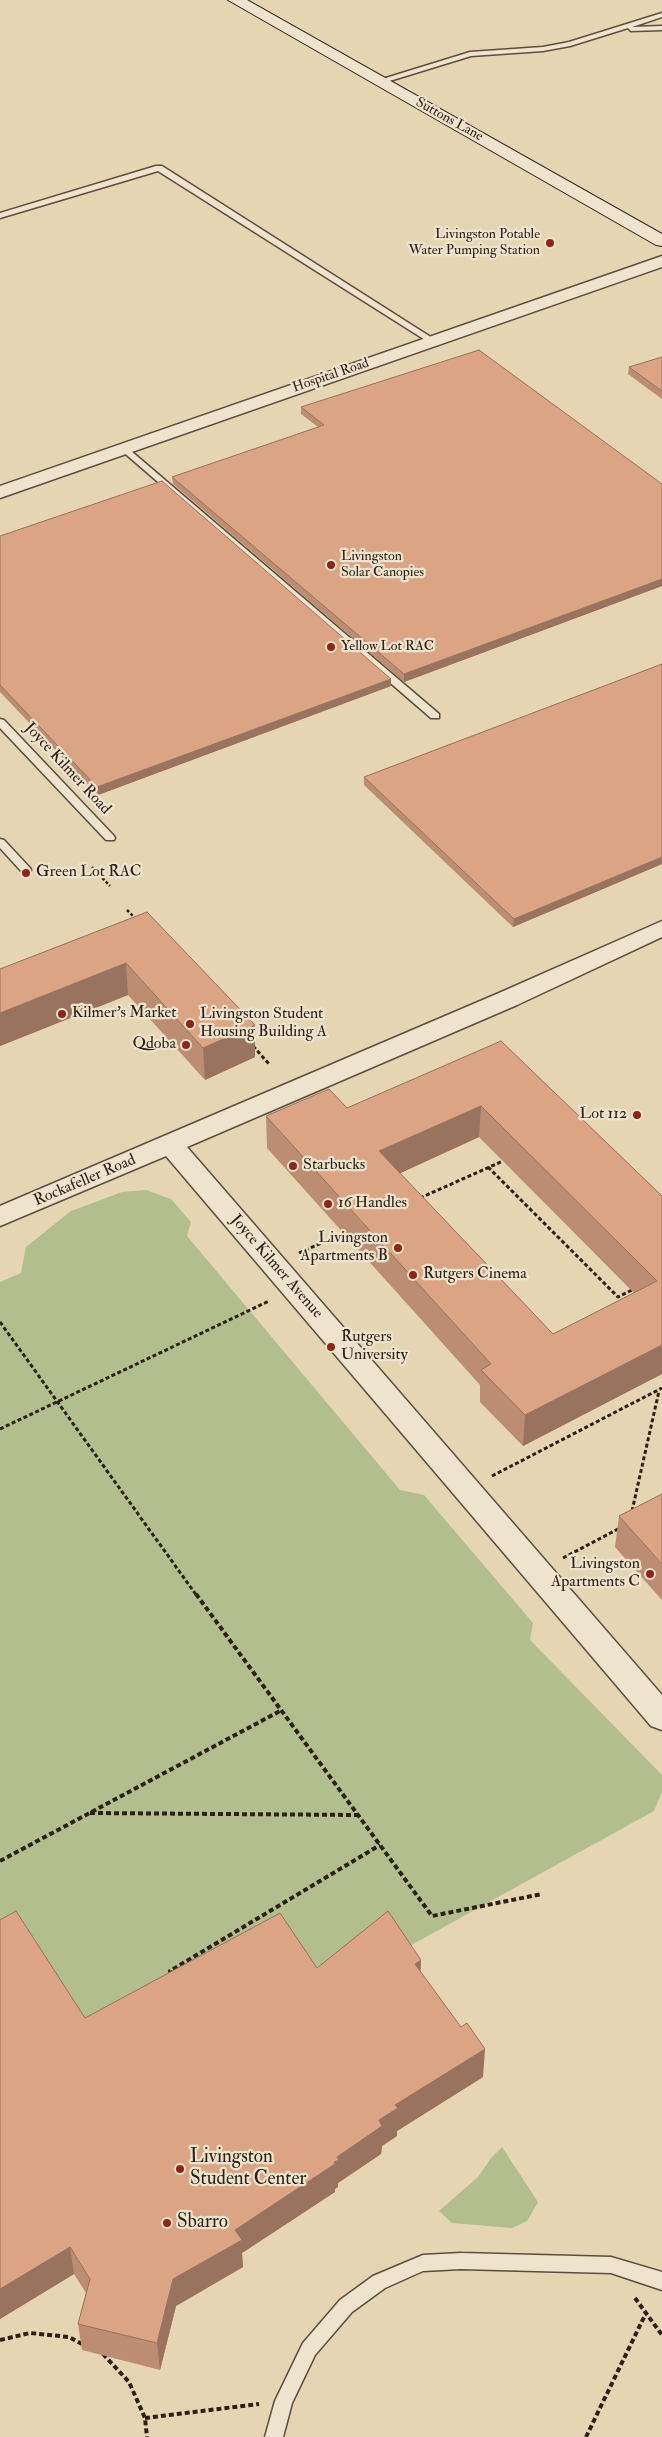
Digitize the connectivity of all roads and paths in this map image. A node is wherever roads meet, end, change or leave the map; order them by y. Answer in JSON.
{"nodes":[{"id":1,"x":236,"y":0,"type":"edge"},
{"id":2,"x":662,"y":15,"type":"edge"},
{"id":3,"x":662,"y":28,"type":"edge"},
{"id":4,"x":618,"y":29,"type":"junction"},
{"id":5,"x":380,"y":81,"type":"junction"},
{"id":6,"x":0,"y":216,"type":"edge"},
{"id":7,"x":662,"y":241,"type":"edge"},
{"id":8,"x":662,"y":261,"type":"edge"},
{"id":9,"x":433,"y":341,"type":"junction"},
{"id":10,"x":124,"y":448,"type":"junction"},
{"id":11,"x":0,"y":492,"type":"edge"},
{"id":12,"x":435,"y":716,"type":"dead end"},
{"id":13,"x":0,"y":722,"type":"edge"},
{"id":14,"x":110,"y":838,"type":"dead end"},
{"id":15,"x":0,"y":842,"type":"edge"},
{"id":16,"x":92,"y":867,"type":"dead end"},
{"id":17,"x":26,"y":870,"type":"dead end"},
{"id":18,"x":110,"y":886,"type":"dead end"},
{"id":19,"x":128,"y":910,"type":"dead end"},
{"id":20,"x":141,"y":925,"type":"edge"},
{"id":21,"x":662,"y":928,"type":"edge"},
{"id":22,"x":249,"y":1042,"type":"edge"},
{"id":23,"x":269,"y":1064,"type":"dead end"},
{"id":24,"x":171,"y":1145,"type":"junction"},
{"id":25,"x":503,"y":1161,"type":"dead end"},
{"id":26,"x":488,"y":1167,"type":"junction"},
{"id":27,"x":417,"y":1200,"type":"edge"},
{"id":28,"x":0,"y":1217,"type":"edge"},
{"id":29,"x":354,"y":1228,"type":"edge"},
{"id":30,"x":274,"y":1265,"type":"junction"},
{"id":31,"x":294,"y":1288,"type":"junction"},
{"id":32,"x":636,"y":1288,"type":"edge"},
{"id":33,"x":0,"y":1322,"type":"edge"},
{"id":34,"x":661,"y":1389,"type":"edge"},
{"id":35,"x":57,"y":1402,"type":"junction"},
{"id":36,"x":0,"y":1430,"type":"edge"},
{"id":37,"x":466,"y":1489,"type":"junction"},
{"id":38,"x":632,"y":1513,"type":"edge"},
{"id":39,"x":622,"y":1526,"type":"edge"},
{"id":40,"x":538,"y":1572,"type":"junction"},
{"id":41,"x":280,"y":1711,"type":"junction"},
{"id":42,"x":662,"y":1716,"type":"edge"},
{"id":43,"x":90,"y":1813,"type":"junction"},
{"id":44,"x":357,"y":1815,"type":"junction"},
{"id":45,"x":380,"y":1845,"type":"junction"},
{"id":46,"x":0,"y":1861,"type":"edge"},
{"id":47,"x":542,"y":1894,"type":"dead end"},
{"id":48,"x":238,"y":1930,"type":"junction"},
{"id":49,"x":242,"y":1936,"type":"edge"},
{"id":50,"x":174,"y":1979,"type":"edge"},
{"id":51,"x":662,"y":2281,"type":"edge"},
{"id":52,"x":646,"y":2313,"type":"dead end"},
{"id":53,"x":0,"y":2340,"type":"edge"},
{"id":54,"x":86,"y":2346,"type":"edge"},
{"id":55,"x":94,"y":2350,"type":"edge"},
{"id":56,"x":284,"y":2401,"type":"junction"},
{"id":57,"x":145,"y":2418,"type":"junction"},
{"id":58,"x":147,"y":2437,"type":"edge"},
{"id":59,"x":274,"y":2437,"type":"edge"},
{"id":60,"x":586,"y":2437,"type":"edge"}],
"edges":[{"from":1,"to":5,"type":"street","name":"Suttons Lane"},
{"from":2,"to":4,"type":"lane"},
{"from":3,"to":4,"type":"lane"},
{"from":4,"to":5,"type":"lane"},
{"from":5,"to":7,"type":"street","name":"Suttons Lane"},
{"from":6,"to":9,"type":"lane"},
{"from":8,"to":9,"type":"street","name":"Hospital Road"},
{"from":9,"to":10,"type":"street","name":"Hospital Road"},
{"from":10,"to":11,"type":"street","name":"Hospital Road"},
{"from":10,"to":12,"type":"lane"},
{"from":13,"to":14,"type":"lane","name":"Joyce Kilmer Road"},
{"from":15,"to":17,"type":"lane"},
{"from":16,"to":18,"type":"path"},
{"from":19,"to":20,"type":"path"},
{"from":21,"to":24,"type":"street"},
{"from":22,"to":23,"type":"path"},
{"from":24,"to":28,"type":"street","name":"Rockafeller Road"},
{"from":24,"to":30,"type":"street","name":"Joyce Kilmer Avenue"},
{"from":25,"to":26,"type":"path"},
{"from":26,"to":27,"type":"path"},
{"from":26,"to":32,"type":"path"},
{"from":29,"to":30,"type":"path"},
{"from":30,"to":31,"type":"street","name":"Joyce Kilmer Avenue"},
{"from":31,"to":35,"type":"path"},
{"from":31,"to":37,"type":"street","name":"Joyce Kilmer Avenue"},
{"from":33,"to":35,"type":"path"},
{"from":34,"to":37,"type":"path"},
{"from":34,"to":38,"type":"path"},
{"from":35,"to":36,"type":"path"},
{"from":35,"to":41,"type":"path"},
{"from":37,"to":40,"type":"street","name":"Joyce Kilmer Avenue"},
{"from":39,"to":40,"type":"path"},
{"from":40,"to":42,"type":"street","name":"Joyce Kilmer Avenue"},
{"from":41,"to":43,"type":"path"},
{"from":41,"to":44,"type":"path"},
{"from":43,"to":44,"type":"path"},
{"from":43,"to":46,"type":"path"},
{"from":44,"to":45,"type":"path"},
{"from":45,"to":47,"type":"path"},
{"from":45,"to":48,"type":"path"},
{"from":48,"to":49,"type":"path"},
{"from":48,"to":50,"type":"path"},
{"from":51,"to":56,"type":"lane"},
{"from":52,"to":60,"type":"path"},
{"from":53,"to":54,"type":"path"},
{"from":55,"to":57,"type":"path"},
{"from":56,"to":57,"type":"path"},
{"from":56,"to":59,"type":"lane"},
{"from":57,"to":58,"type":"path"}]}
